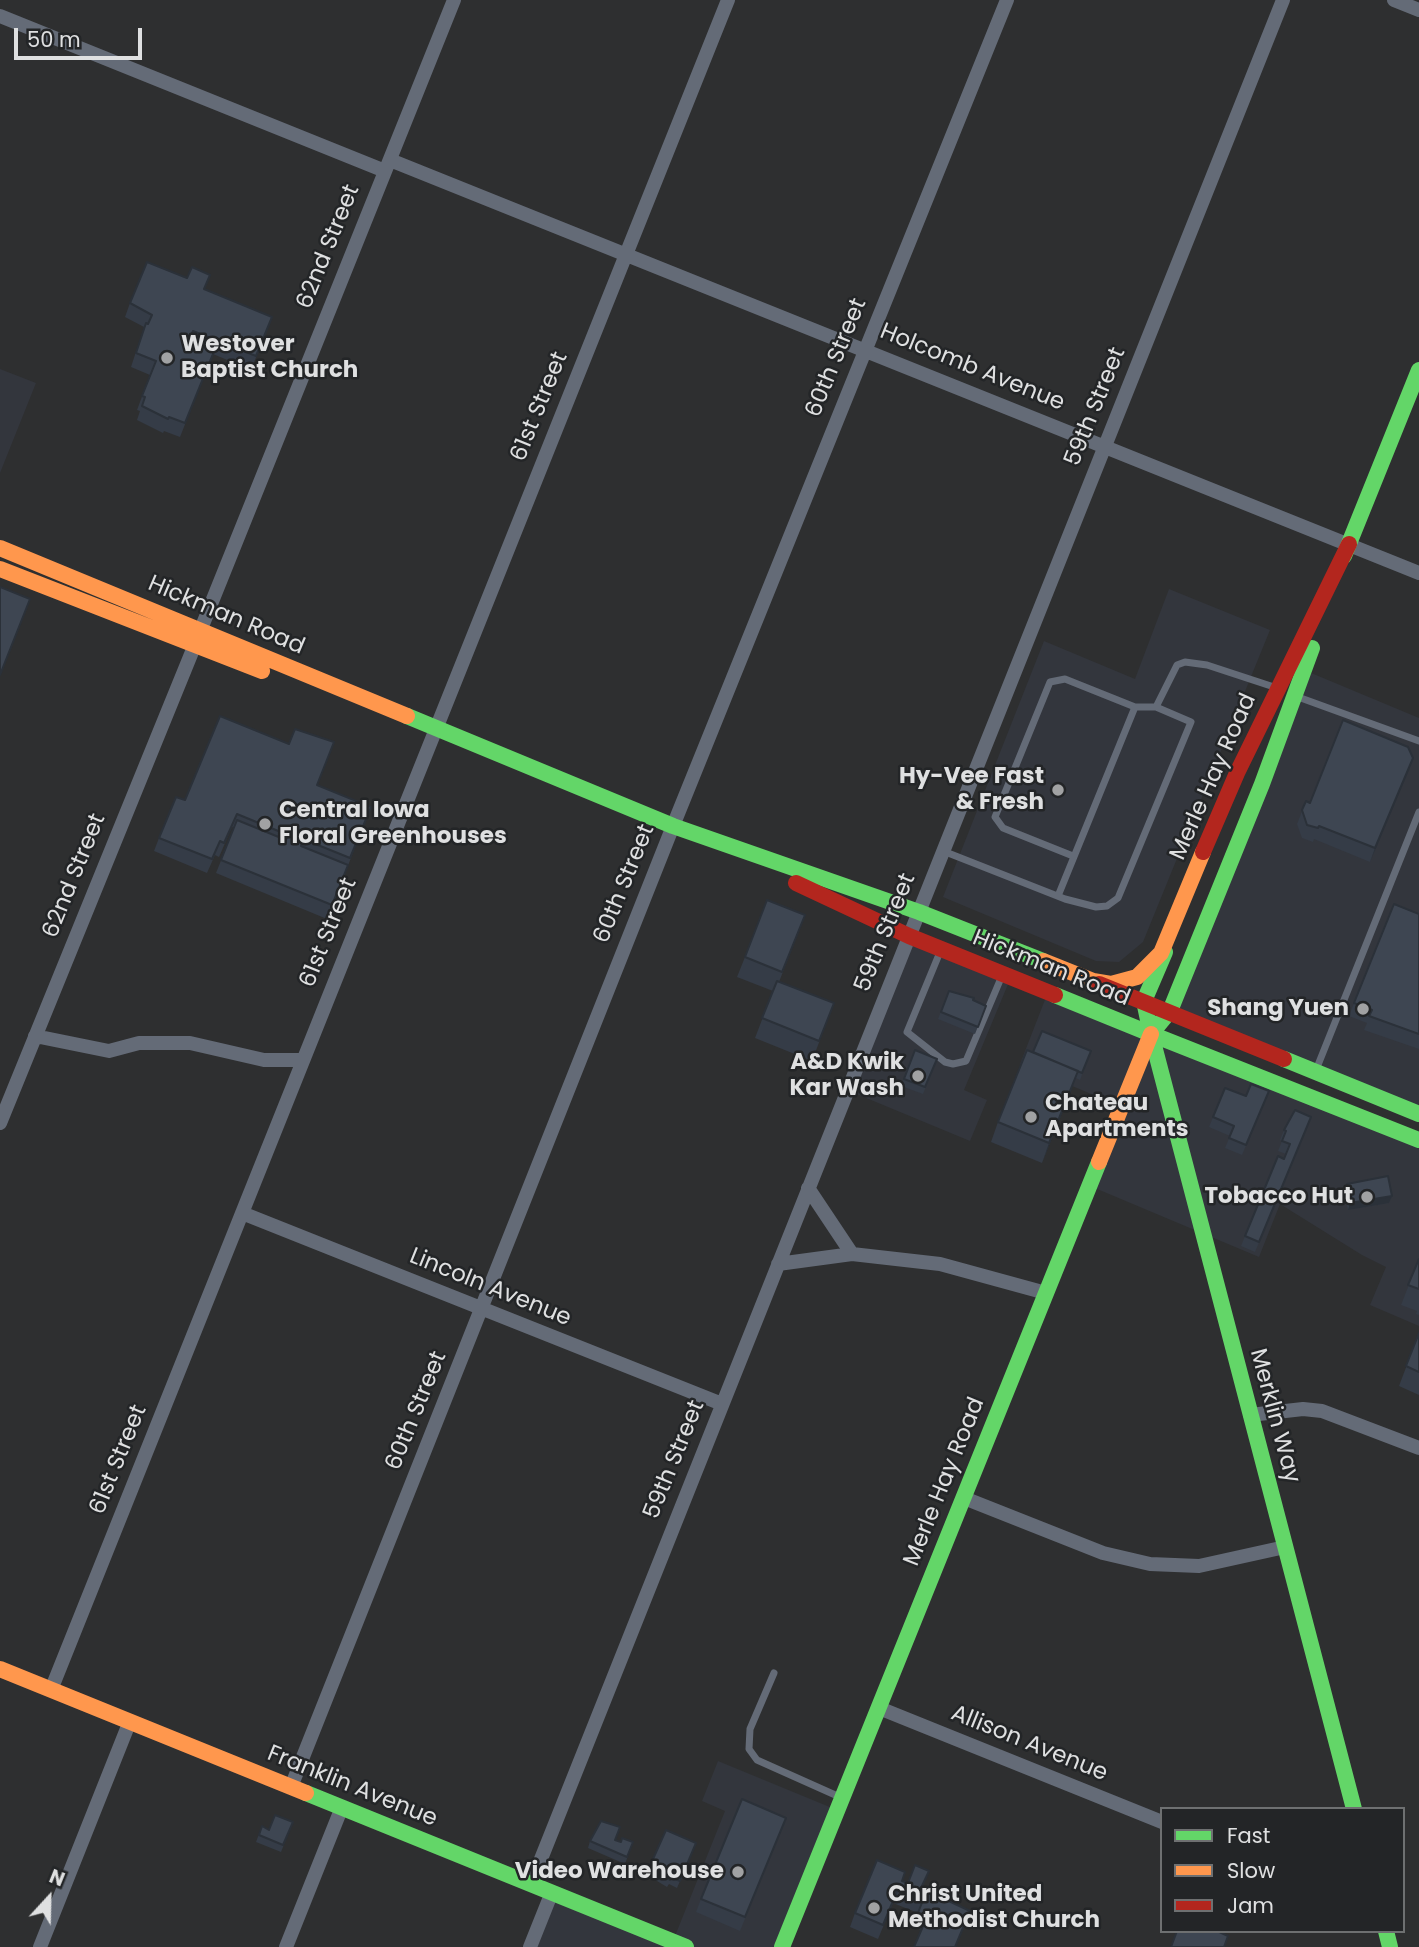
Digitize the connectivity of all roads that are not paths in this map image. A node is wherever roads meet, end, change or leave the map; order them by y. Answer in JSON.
{"nodes":[{"id":1,"x":454,"y":0,"type":"edge"},
{"id":2,"x":728,"y":0,"type":"edge"},
{"id":3,"x":1007,"y":0,"type":"edge"},
{"id":4,"x":1283,"y":0,"type":"edge"},
{"id":5,"x":1394,"y":0,"type":"edge"},
{"id":6,"x":1419,"y":10,"type":"edge"},
{"id":7,"x":0,"y":16,"type":"edge"},
{"id":8,"x":387,"y":166,"type":"junction"},
{"id":9,"x":626,"y":254,"type":"junction"},
{"id":10,"x":865,"y":349,"type":"junction"},
{"id":11,"x":1419,"y":370,"type":"edge"},
{"id":12,"x":1105,"y":445,"type":"junction"},
{"id":13,"x":1349,"y":544,"type":"junction"},
{"id":14,"x":0,"y":548,"type":"edge"},
{"id":15,"x":0,"y":569,"type":"edge"},
{"id":16,"x":1419,"y":573,"type":"edge"},
{"id":17,"x":201,"y":629,"type":"junction"},
{"id":18,"x":194,"y":647,"type":"junction"},
{"id":19,"x":1278,"y":689,"type":"junction"},
{"id":20,"x":1295,"y":695,"type":"junction"},
{"id":21,"x":1135,"y":706,"type":"junction"},
{"id":22,"x":1156,"y":708,"type":"junction"},
{"id":23,"x":434,"y":730,"type":"junction"},
{"id":24,"x":1419,"y":741,"type":"edge"},
{"id":25,"x":1419,"y":812,"type":"edge"},
{"id":26,"x":673,"y":826,"type":"junction"},
{"id":27,"x":943,"y":851,"type":"junction"},
{"id":28,"x":1073,"y":856,"type":"junction"},
{"id":29,"x":1058,"y":896,"type":"junction"},
{"id":30,"x":919,"y":912,"type":"junction"},
{"id":31,"x":1173,"y":930,"type":"junction"},
{"id":32,"x":909,"y":936,"type":"junction"},
{"id":33,"x":941,"y":949,"type":"junction"},
{"id":34,"x":1002,"y":974,"type":"junction"},
{"id":35,"x":1093,"y":981,"type":"junction"},
{"id":36,"x":1144,"y":1001,"type":"junction"},
{"id":37,"x":1170,"y":1011,"type":"junction"},
{"id":38,"x":1151,"y":1034,"type":"junction"},
{"id":39,"x":35,"y":1037,"type":"junction"},
{"id":40,"x":303,"y":1060,"type":"junction"},
{"id":41,"x":1315,"y":1071,"type":"junction"},
{"id":42,"x":1419,"y":1114,"type":"edge"},
{"id":43,"x":0,"y":1123,"type":"edge"},
{"id":44,"x":1419,"y":1140,"type":"edge"},
{"id":45,"x":808,"y":1188,"type":"junction"},
{"id":46,"x":242,"y":1213,"type":"junction"},
{"id":47,"x":852,"y":1254,"type":"junction"},
{"id":48,"x":778,"y":1264,"type":"junction"},
{"id":49,"x":1046,"y":1293,"type":"junction"},
{"id":50,"x":482,"y":1309,"type":"junction"},
{"id":51,"x":722,"y":1404,"type":"junction"},
{"id":52,"x":1250,"y":1415,"type":"junction"},
{"id":53,"x":1419,"y":1448,"type":"edge"},
{"id":54,"x":964,"y":1498,"type":"junction"},
{"id":55,"x":1285,"y":1547,"type":"junction"},
{"id":56,"x":0,"y":1669,"type":"edge"},
{"id":57,"x":774,"y":1674,"type":"dead end"},
{"id":58,"x":51,"y":1690,"type":"junction"},
{"id":59,"x":879,"y":1708,"type":"junction"},
{"id":60,"x":130,"y":1721,"type":"junction"},
{"id":61,"x":291,"y":1787,"type":"junction"},
{"id":62,"x":842,"y":1798,"type":"junction"},
{"id":63,"x":342,"y":1807,"type":"junction"},
{"id":64,"x":1353,"y":1807,"type":"edge"},
{"id":65,"x":1160,"y":1821,"type":"edge"},
{"id":66,"x":531,"y":1884,"type":"junction"},
{"id":67,"x":552,"y":1892,"type":"junction"},
{"id":68,"x":40,"y":1947,"type":"edge"},
{"id":69,"x":286,"y":1947,"type":"edge"},
{"id":70,"x":530,"y":1947,"type":"edge"},
{"id":71,"x":686,"y":1947,"type":"edge"},
{"id":72,"x":782,"y":1947,"type":"edge"}],
"edges":[{"from":1,"to":8,"type":"street","name":"62nd Street"},
{"from":2,"to":9,"type":"street","name":"61st Street"},
{"from":3,"to":10,"type":"street","name":"60th Street"},
{"from":4,"to":12,"type":"street","name":"59th Street"},
{"from":5,"to":6,"type":"street"},
{"from":7,"to":8,"type":"street","name":"Holcomb Avenue"},
{"from":8,"to":9,"type":"street","name":"Holcomb Avenue"},
{"from":8,"to":17,"type":"street","name":"62nd Street"},
{"from":9,"to":10,"type":"street","name":"Holcomb Avenue"},
{"from":9,"to":23,"type":"street","name":"61st Street"},
{"from":10,"to":12,"type":"street","name":"Holcomb Avenue"},
{"from":10,"to":26,"type":"street","name":"60th Street"},
{"from":11,"to":13,"type":"main road","name":"Merle Hay Road"},
{"from":12,"to":13,"type":"street","name":"Holcomb Avenue"},
{"from":12,"to":27,"type":"street","name":"59th Street"},
{"from":13,"to":16,"type":"street","name":"Holcomb Avenue"},
{"from":13,"to":19,"type":"main road","name":"Merle Hay Road"},
{"from":13,"to":20,"type":"main road","name":"Merle Hay Road"},
{"from":14,"to":17,"type":"main road","name":"Hickman Road"},
{"from":15,"to":18,"type":"main road","name":"Hickman Road"},
{"from":17,"to":23,"type":"main road","name":"Hickman Road"},
{"from":18,"to":23,"type":"main road","name":"Hickman Road"},
{"from":18,"to":39,"type":"street","name":"62nd Street"},
{"from":19,"to":20,"type":"lane"},
{"from":19,"to":22,"type":"lane"},
{"from":19,"to":31,"type":"main road","name":"Merle Hay Road"},
{"from":20,"to":24,"type":"lane"},
{"from":20,"to":37,"type":"main road","name":"Merle Hay Road"},
{"from":21,"to":22,"type":"lane"},
{"from":21,"to":28,"type":"lane"},
{"from":21,"to":28,"type":"lane"},
{"from":22,"to":29,"type":"lane"},
{"from":23,"to":26,"type":"main road","name":"Hickman Road"},
{"from":23,"to":40,"type":"street","name":"61st Street"},
{"from":25,"to":41,"type":"lane"},
{"from":26,"to":30,"type":"main road","name":"Hickman Road"},
{"from":26,"to":32,"type":"main road","name":"Hickman Road"},
{"from":26,"to":50,"type":"street","name":"60th Street"},
{"from":27,"to":29,"type":"lane"},
{"from":27,"to":30,"type":"street","name":"59th Street"},
{"from":28,"to":29,"type":"lane"},
{"from":30,"to":32,"type":"street","name":"59th Street"},
{"from":30,"to":35,"type":"main road","name":"Hickman Road"},
{"from":31,"to":35,"type":"main road"},
{"from":31,"to":36,"type":"main road","name":"Merle Hay Road"},
{"from":32,"to":33,"type":"main road","name":"Hickman Road"},
{"from":32,"to":45,"type":"street","name":"59th Street"},
{"from":33,"to":34,"type":"main road","name":"Hickman Road"},
{"from":33,"to":34,"type":"lane"},
{"from":34,"to":38,"type":"main road","name":"Hickman Road"},
{"from":35,"to":36,"type":"main road","name":"Hickman Road"},
{"from":36,"to":37,"type":"main road","name":"Hickman Road"},
{"from":36,"to":38,"type":"main road"},
{"from":37,"to":38,"type":"main road","name":"Merle Hay Road"},
{"from":37,"to":41,"type":"main road","name":"Hickman Road"},
{"from":38,"to":44,"type":"main road","name":"Hickman Road"},
{"from":38,"to":49,"type":"main road","name":"Merle Hay Road"},
{"from":38,"to":52,"type":"main road","name":"Merklin Way"},
{"from":39,"to":40,"type":"street"},
{"from":39,"to":43,"type":"street","name":"62nd Street"},
{"from":40,"to":46,"type":"street","name":"61st Street"},
{"from":41,"to":42,"type":"main road","name":"Hickman Road"},
{"from":45,"to":47,"type":"street"},
{"from":45,"to":48,"type":"street","name":"59th Street"},
{"from":46,"to":50,"type":"street","name":"Lincoln Avenue"},
{"from":46,"to":58,"type":"street","name":"61st Street"},
{"from":47,"to":48,"type":"street"},
{"from":47,"to":49,"type":"street"},
{"from":48,"to":51,"type":"street","name":"59th Street"},
{"from":49,"to":54,"type":"main road","name":"Merle Hay Road"},
{"from":50,"to":51,"type":"street","name":"Lincoln Avenue"},
{"from":50,"to":61,"type":"street","name":"60th Street"},
{"from":51,"to":66,"type":"street","name":"59th Street"},
{"from":52,"to":53,"type":"street"},
{"from":52,"to":55,"type":"main road","name":"Merklin Way"},
{"from":54,"to":55,"type":"street"},
{"from":54,"to":59,"type":"main road","name":"Merle Hay Road"},
{"from":55,"to":64,"type":"main road","name":"Merklin Way"},
{"from":56,"to":58,"type":"main road","name":"Franklin Avenue"},
{"from":57,"to":62,"type":"lane"},
{"from":58,"to":60,"type":"main road","name":"Franklin Avenue"},
{"from":59,"to":62,"type":"main road","name":"Merle Hay Road"},
{"from":59,"to":65,"type":"street","name":"Allison Avenue"},
{"from":60,"to":61,"type":"main road","name":"Franklin Avenue"},
{"from":60,"to":68,"type":"street"},
{"from":61,"to":63,"type":"main road","name":"Franklin Avenue"},
{"from":62,"to":72,"type":"main road","name":"Merle Hay Road"},
{"from":63,"to":66,"type":"main road","name":"Franklin Avenue"},
{"from":63,"to":69,"type":"street"},
{"from":66,"to":67,"type":"main road","name":"Franklin Avenue"},
{"from":67,"to":70,"type":"street"},
{"from":67,"to":71,"type":"main road","name":"Franklin Avenue"}]}
